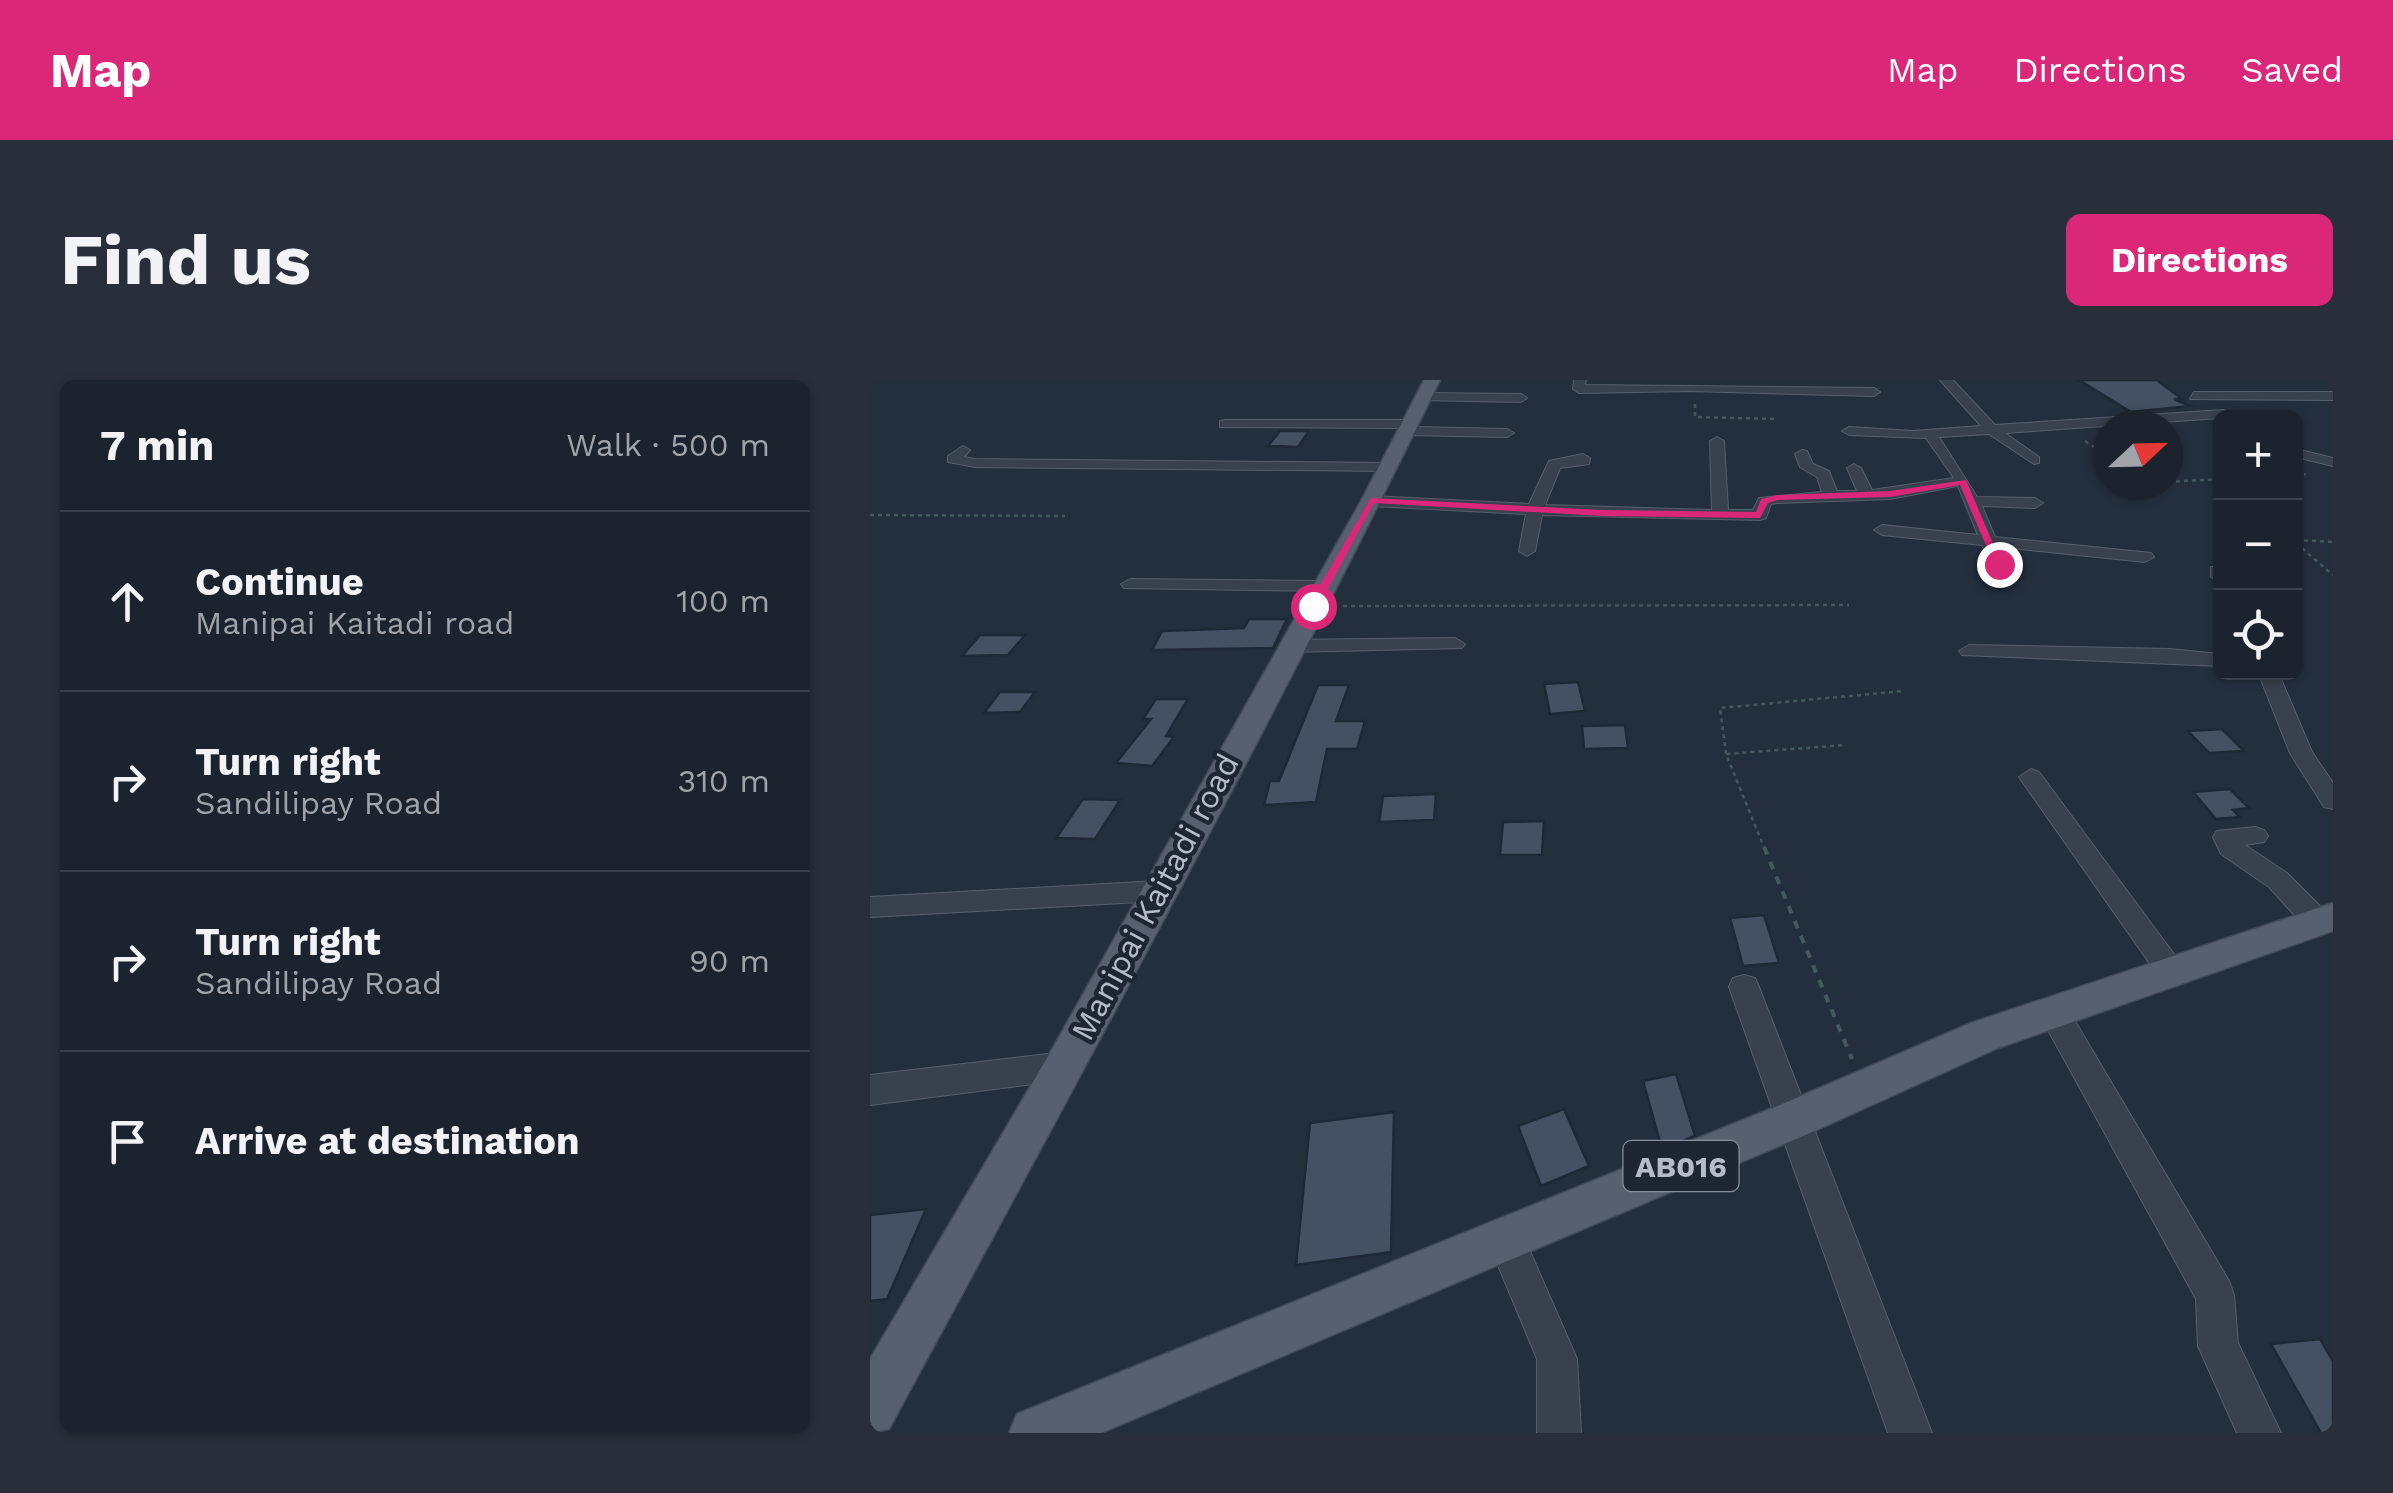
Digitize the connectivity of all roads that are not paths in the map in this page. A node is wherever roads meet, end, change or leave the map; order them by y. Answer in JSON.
{"nodes":[{"id":1,"x":1580,"y":380,"type":"edge"},
{"id":2,"x":1946,"y":380,"type":"edge"},
{"id":3,"x":2281,"y":380,"type":"edge"},
{"id":4,"x":1691,"y":388,"type":"edge"},
{"id":5,"x":2301,"y":396,"type":"junction"},
{"id":6,"x":2333,"y":396,"type":"edge"},
{"id":7,"x":1521,"y":398,"type":"dead end"},
{"id":8,"x":1418,"y":408,"type":"edge"},
{"id":9,"x":2216,"y":410,"type":"edge"},
{"id":10,"x":2213,"y":417,"type":"edge"},
{"id":11,"x":1224,"y":424,"type":"dead end"},
{"id":12,"x":1990,"y":428,"type":"junction"},
{"id":13,"x":1849,"y":431,"type":"dead end"},
{"id":14,"x":1507,"y":433,"type":"dead end"},
{"id":15,"x":1921,"y":434,"type":"junction"},
{"id":16,"x":1717,"y":441,"type":"dead end"},
{"id":17,"x":963,"y":450,"type":"dead end"},
{"id":18,"x":1802,"y":454,"type":"dead end"},
{"id":19,"x":2303,"y":455,"type":"edge"},
{"id":20,"x":1583,"y":458,"type":"dead end"},
{"id":21,"x":2034,"y":460,"type":"dead end"},
{"id":22,"x":2333,"y":462,"type":"edge"},
{"id":23,"x":1388,"y":466,"type":"junction"},
{"id":24,"x":1854,"y":468,"type":"dead end"},
{"id":25,"x":2003,"y":487,"type":"dead end"},
{"id":26,"x":1967,"y":490,"type":"junction"},
{"id":27,"x":1866,"y":496,"type":"junction"},
{"id":28,"x":1832,"y":498,"type":"junction"},
{"id":29,"x":1371,"y":500,"type":"junction"},
{"id":30,"x":2035,"y":502,"type":"dead end"},
{"id":31,"x":1535,"y":510,"type":"junction"},
{"id":32,"x":1720,"y":516,"type":"junction"},
{"id":33,"x":1882,"y":530,"type":"dead end"},
{"id":34,"x":1990,"y":541,"type":"junction"},
{"id":35,"x":1527,"y":551,"type":"dead end"},
{"id":36,"x":2145,"y":557,"type":"dead end"},
{"id":37,"x":1999,"y":564,"type":"dead end"},
{"id":38,"x":1130,"y":584,"type":"dead end"},
{"id":39,"x":1319,"y":596,"type":"junction"},
{"id":40,"x":1456,"y":644,"type":"dead end"},
{"id":41,"x":1291,"y":646,"type":"junction"},
{"id":42,"x":1969,"y":651,"type":"dead end"},
{"id":43,"x":2213,"y":659,"type":"edge"},
{"id":44,"x":2271,"y":680,"type":"edge"},
{"id":45,"x":2031,"y":777,"type":"dead end"},
{"id":46,"x":2333,"y":801,"type":"edge"},
{"id":47,"x":2255,"y":836,"type":"dead end"},
{"id":48,"x":1158,"y":891,"type":"junction"},
{"id":49,"x":870,"y":907,"type":"edge"},
{"id":50,"x":2326,"y":920,"type":"edge"},
{"id":51,"x":2172,"y":973,"type":"junction"},
{"id":52,"x":1744,"y":987,"type":"dead end"},
{"id":53,"x":2052,"y":1010,"type":"junction"},
{"id":54,"x":1064,"y":1066,"type":"junction"},
{"id":55,"x":870,"y":1090,"type":"edge"},
{"id":56,"x":1795,"y":1119,"type":"junction"},
{"id":57,"x":1506,"y":1238,"type":"junction"},
{"id":58,"x":870,"y":1410,"type":"edge"},
{"id":59,"x":1036,"y":1433,"type":"edge"},
{"id":60,"x":1559,"y":1433,"type":"edge"},
{"id":61,"x":1910,"y":1433,"type":"edge"},
{"id":62,"x":2259,"y":1433,"type":"edge"}],
"edges":[{"from":1,"to":4,"type":"street"},
{"from":2,"to":12,"type":"street"},
{"from":3,"to":5,"type":"street"},
{"from":4,"to":15,"type":"street"},
{"from":5,"to":6,"type":"street"},
{"from":5,"to":9,"type":"street"},
{"from":7,"to":8,"type":"street"},
{"from":8,"to":11,"type":"street"},
{"from":8,"to":14,"type":"street"},
{"from":8,"to":23,"type":"main road","name":"Manipai Kaitadi road"},
{"from":10,"to":12,"type":"street"},
{"from":12,"to":15,"type":"street"},
{"from":12,"to":21,"type":"street"},
{"from":13,"to":15,"type":"street"},
{"from":15,"to":26,"type":"street"},
{"from":16,"to":32,"type":"street"},
{"from":17,"to":23,"type":"street"},
{"from":18,"to":28,"type":"street"},
{"from":19,"to":22,"type":"street"},
{"from":20,"to":31,"type":"street"},
{"from":23,"to":29,"type":"main road","name":"Manipai Kaitadi road"},
{"from":24,"to":27,"type":"street"},
{"from":25,"to":26,"type":"street"},
{"from":26,"to":27,"type":"street"},
{"from":26,"to":30,"type":"street"},
{"from":26,"to":34,"type":"street"},
{"from":27,"to":28,"type":"street"},
{"from":28,"to":32,"type":"street"},
{"from":29,"to":31,"type":"street"},
{"from":29,"to":39,"type":"main road","name":"Manipai Kaitadi road"},
{"from":31,"to":32,"type":"street"},
{"from":31,"to":35,"type":"street"},
{"from":33,"to":34,"type":"street"},
{"from":34,"to":36,"type":"street"},
{"from":34,"to":37,"type":"street"},
{"from":38,"to":39,"type":"street"},
{"from":39,"to":41,"type":"main road","name":"Manipai Kaitadi road"},
{"from":40,"to":41,"type":"street"},
{"from":41,"to":48,"type":"main road","name":"Manipai Kaitadi road"},
{"from":42,"to":43,"type":"street"},
{"from":44,"to":46,"type":"street"},
{"from":45,"to":51,"type":"street"},
{"from":47,"to":50,"type":"street"},
{"from":48,"to":49,"type":"street"},
{"from":48,"to":54,"type":"main road","name":"Manipai Kaitadi road"},
{"from":50,"to":51,"type":"main road","number":"AB016"},
{"from":51,"to":53,"type":"main road","number":"AB016"},
{"from":52,"to":56,"type":"street"},
{"from":53,"to":56,"type":"main road","number":"AB016"},
{"from":53,"to":62,"type":"street"},
{"from":54,"to":55,"type":"street"},
{"from":54,"to":58,"type":"main road","name":"Manipai Kaitadi road"},
{"from":56,"to":57,"type":"main road","number":"AB016"},
{"from":56,"to":61,"type":"street"},
{"from":57,"to":59,"type":"main road","number":"AB016"},
{"from":57,"to":60,"type":"street"}]}
